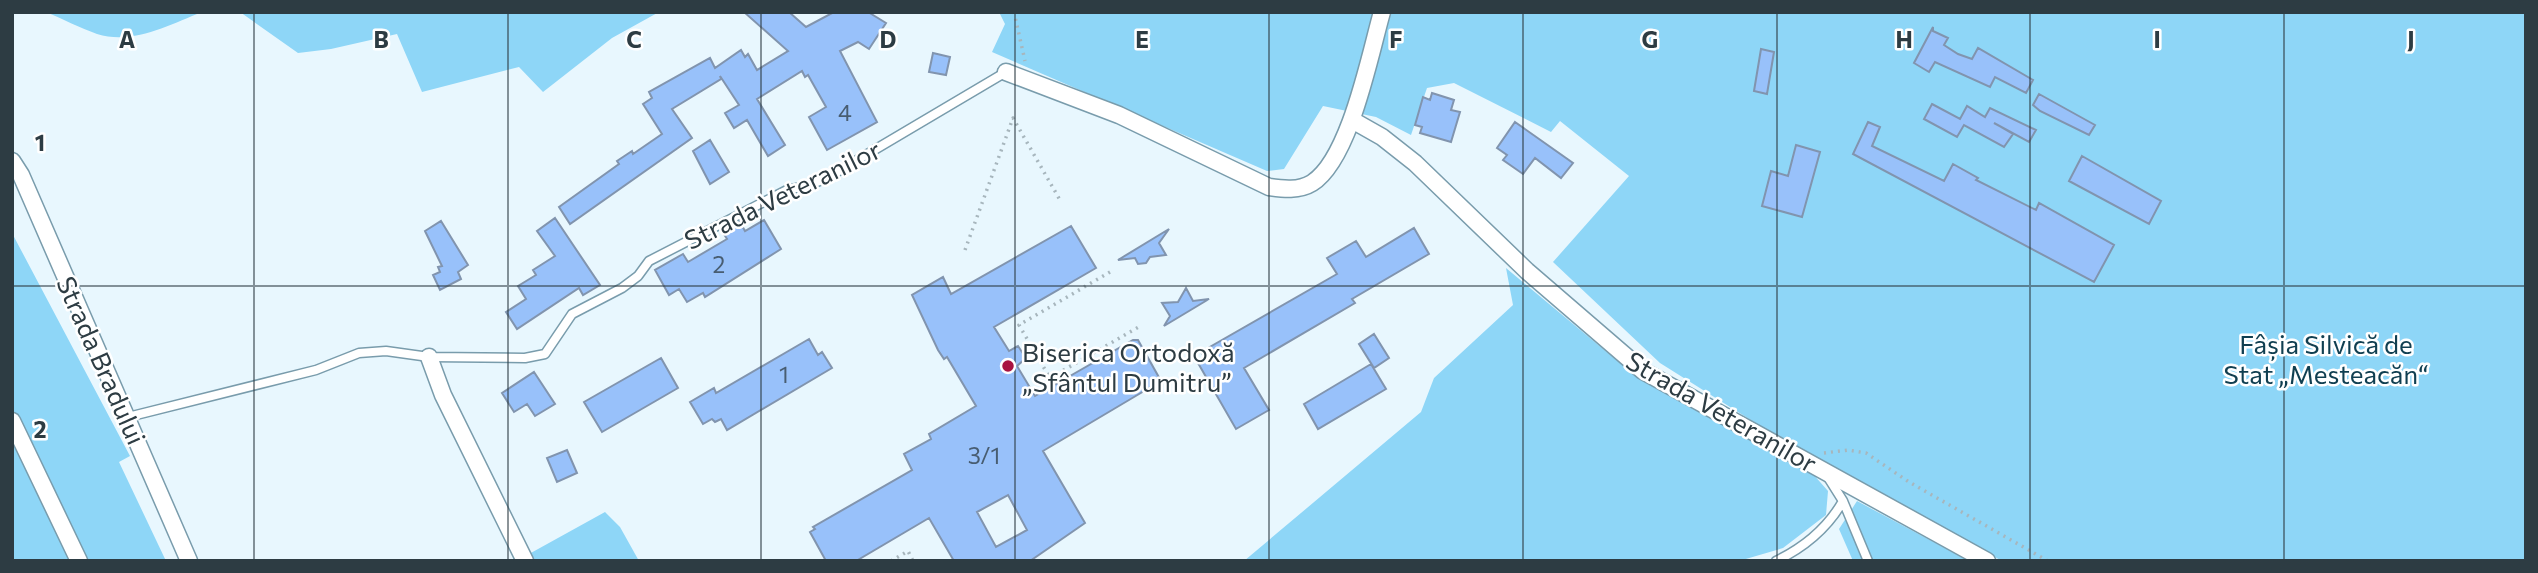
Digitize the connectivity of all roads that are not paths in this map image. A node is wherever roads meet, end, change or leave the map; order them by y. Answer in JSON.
{"nodes":[{"id":1,"x":1382,"y":12,"type":"edge"},
{"id":2,"x":1006,"y":72,"type":"joint"},
{"id":3,"x":1352,"y":120,"type":"junction"},
{"id":4,"x":12,"y":161,"type":"edge"},
{"id":5,"x":429,"y":357,"type":"junction"},
{"id":6,"x":128,"y":417,"type":"junction"},
{"id":7,"x":13,"y":424,"type":"edge"},
{"id":8,"x":1823,"y":469,"type":"junction"},
{"id":9,"x":1843,"y":501,"type":"junction"},
{"id":10,"x":79,"y":561,"type":"edge"},
{"id":11,"x":190,"y":561,"type":"edge"},
{"id":12,"x":525,"y":561,"type":"edge"},
{"id":13,"x":1776,"y":561,"type":"edge"},
{"id":14,"x":1868,"y":561,"type":"edge"},
{"id":15,"x":1987,"y":561,"type":"edge"}],
"edges":[{"from":1,"to":3,"type":"street","name":"Strada Veteranilor"},
{"from":2,"to":3,"type":"street","name":"Strada Veteranilor"},
{"from":2,"to":5,"type":"lane","name":"Strada Veteranilor"},
{"from":3,"to":8,"type":"street","name":"Strada Veteranilor"},
{"from":4,"to":6,"type":"street","name":"Strada Bradului"},
{"from":5,"to":6,"type":"lane"},
{"from":5,"to":12,"type":"street"},
{"from":6,"to":11,"type":"street","name":"Strada Bradului"},
{"from":7,"to":10,"type":"street"},
{"from":8,"to":9,"type":"lane"},
{"from":8,"to":15,"type":"street","name":"Strada Veteranilor"},
{"from":9,"to":13,"type":"lane"},
{"from":9,"to":14,"type":"lane"}]}
